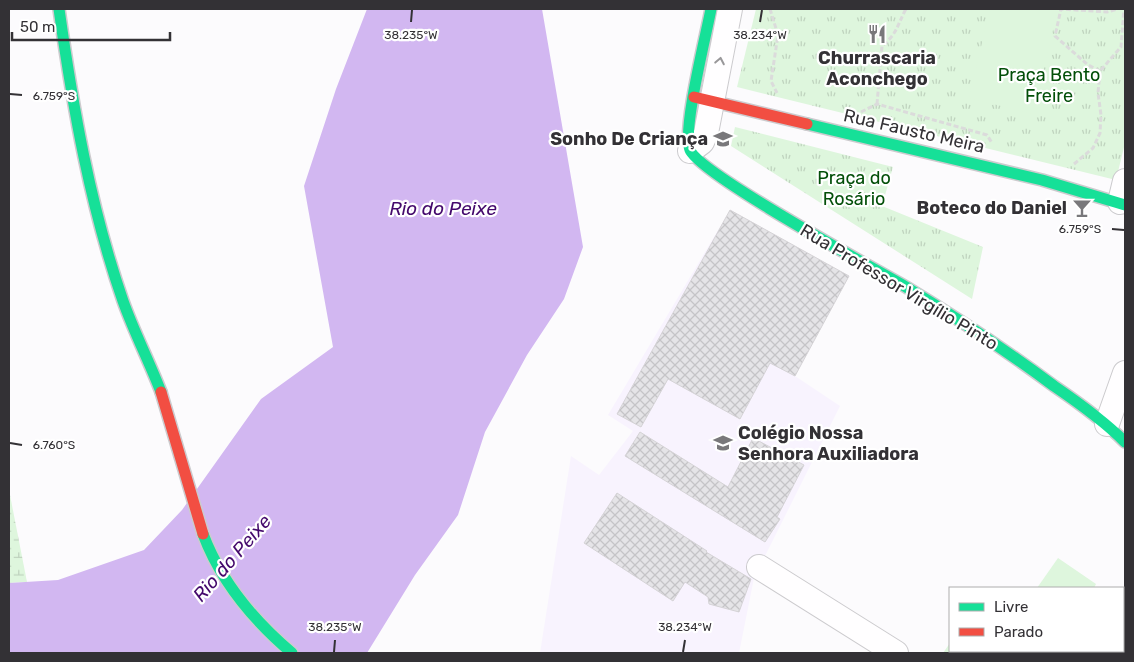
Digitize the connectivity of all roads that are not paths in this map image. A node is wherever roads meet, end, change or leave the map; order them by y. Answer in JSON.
{"nodes":[{"id":1,"x":59,"y":9,"type":"edge"},
{"id":2,"x":711,"y":9,"type":"edge"},
{"id":3,"x":730,"y":9,"type":"edge"},
{"id":4,"x":703,"y":99,"type":"junction"},
{"id":5,"x":693,"y":144,"type":"joint"},
{"id":6,"x":1123,"y":196,"type":"edge"},
{"id":7,"x":1125,"y":374,"type":"edge"},
{"id":8,"x":1107,"y":424,"type":"junction"},
{"id":9,"x":1125,"y":442,"type":"edge"},
{"id":10,"x":759,"y":567,"type":"dead end"},
{"id":11,"x":292,"y":653,"type":"edge"},
{"id":12,"x":896,"y":653,"type":"edge"}],
"edges":[{"from":1,"to":11,"type":"street"},
{"from":2,"to":4,"type":"street"},
{"from":4,"to":3,"type":"street","one_way":true},
{"from":4,"to":5,"type":"street"},
{"from":4,"to":6,"type":"street","name":"Rua Fausto Meira"},
{"from":5,"to":8,"type":"street","name":"Rua Professor Virgílio Pinto"},
{"from":7,"to":8,"type":"street"},
{"from":8,"to":9,"type":"street","name":"Rua Professor Virgílio Pinto"},
{"from":10,"to":12,"type":"street"}]}
